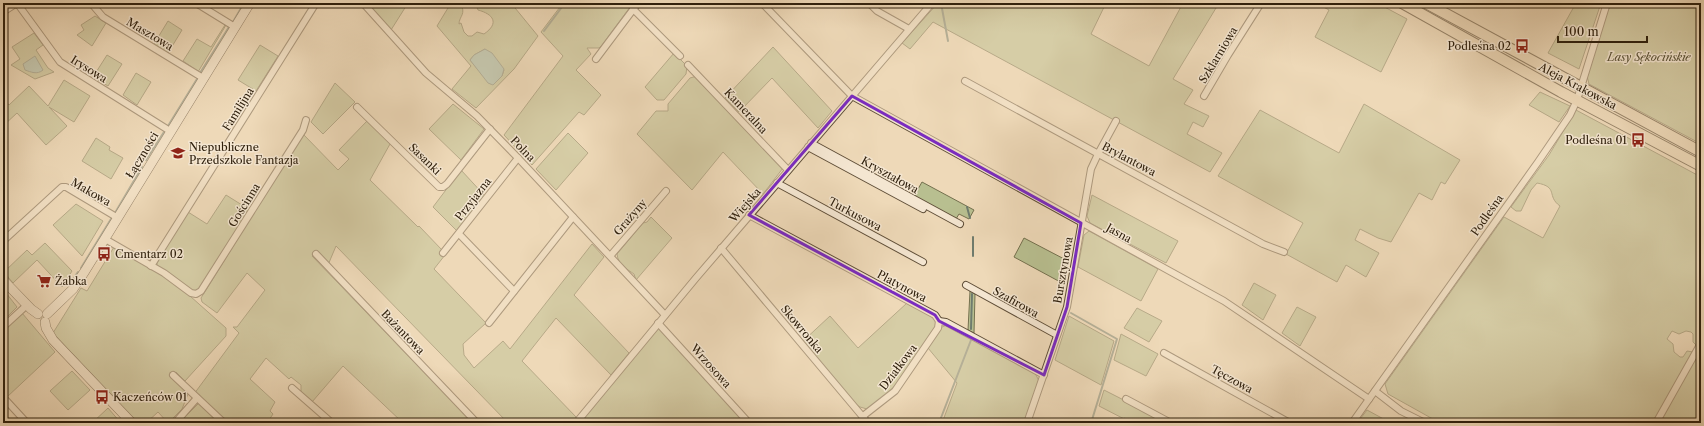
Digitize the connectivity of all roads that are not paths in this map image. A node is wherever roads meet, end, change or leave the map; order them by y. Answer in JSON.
{"nodes":[{"id":1,"x":17,"y":3,"type":"edge"},
{"id":2,"x":92,"y":3,"type":"edge"},
{"id":3,"x":196,"y":3,"type":"edge"},
{"id":4,"x":250,"y":3,"type":"edge"},
{"id":5,"x":316,"y":3,"type":"edge"},
{"id":6,"x":363,"y":3,"type":"edge"},
{"id":7,"x":638,"y":3,"type":"edge"},
{"id":8,"x":762,"y":3,"type":"edge"},
{"id":9,"x":869,"y":3,"type":"edge"},
{"id":10,"x":932,"y":3,"type":"edge"},
{"id":11,"x":1261,"y":3,"type":"edge"},
{"id":12,"x":1402,"y":3,"type":"edge"},
{"id":13,"x":1426,"y":3,"type":"edge"},
{"id":14,"x":1607,"y":3,"type":"edge"},
{"id":15,"x":633,"y":9,"type":"junction"},
{"id":16,"x":3,"y":12,"type":"edge"},
{"id":17,"x":235,"y":27,"type":"junction"},
{"id":18,"x":909,"y":29,"type":"junction"},
{"id":19,"x":680,"y":56,"type":"dead end"},
{"id":20,"x":596,"y":59,"type":"dead end"},
{"id":21,"x":688,"y":65,"type":"dead end"},
{"id":22,"x":203,"y":78,"type":"junction"},
{"id":23,"x":965,"y":81,"type":"dead end"},
{"id":24,"x":1581,"y":86,"type":"junction"},
{"id":25,"x":852,"y":96,"type":"junction"},
{"id":26,"x":1204,"y":96,"type":"dead end"},
{"id":27,"x":1577,"y":100,"type":"junction"},
{"id":28,"x":357,"y":107,"type":"dead end"},
{"id":29,"x":306,"y":120,"type":"dead end"},
{"id":30,"x":1116,"y":121,"type":"dead end"},
{"id":31,"x":490,"y":129,"type":"junction"},
{"id":32,"x":170,"y":131,"type":"junction"},
{"id":33,"x":809,"y":145,"type":"junction"},
{"id":34,"x":1701,"y":152,"type":"edge"},
{"id":35,"x":1098,"y":154,"type":"junction"},
{"id":36,"x":518,"y":158,"type":"junction"},
{"id":37,"x":1701,"y":166,"type":"edge"},
{"id":38,"x":788,"y":170,"type":"junction"},
{"id":39,"x":777,"y":183,"type":"junction"},
{"id":40,"x":666,"y":191,"type":"dead end"},
{"id":41,"x":923,"y":209,"type":"dead end"},
{"id":42,"x":749,"y":215,"type":"junction"},
{"id":43,"x":573,"y":217,"type":"junction"},
{"id":44,"x":118,"y":218,"type":"junction"},
{"id":45,"x":1081,"y":223,"type":"junction"},
{"id":46,"x":960,"y":224,"type":"dead end"},
{"id":47,"x":461,"y":236,"type":"dead end"},
{"id":48,"x":105,"y":239,"type":"junction"},
{"id":49,"x":3,"y":241,"type":"edge"},
{"id":50,"x":721,"y":248,"type":"junction"},
{"id":51,"x":1284,"y":252,"type":"dead end"},
{"id":52,"x":443,"y":253,"type":"dead end"},
{"id":53,"x":316,"y":254,"type":"dead end"},
{"id":54,"x":611,"y":255,"type":"junction"},
{"id":55,"x":923,"y":262,"type":"dead end"},
{"id":56,"x":151,"y":266,"type":"junction"},
{"id":57,"x":3,"y":280,"type":"edge"},
{"id":58,"x":966,"y":285,"type":"dead end"},
{"id":59,"x":514,"y":291,"type":"junction"},
{"id":60,"x":27,"y":305,"type":"junction"},
{"id":61,"x":664,"y":315,"type":"junction"},
{"id":62,"x":44,"y":316,"type":"junction"},
{"id":63,"x":939,"y":321,"type":"junction"},
{"id":64,"x":489,"y":323,"type":"dead end"},
{"id":65,"x":658,"y":323,"type":"junction"},
{"id":66,"x":3,"y":327,"type":"edge"},
{"id":67,"x":1057,"y":335,"type":"junction"},
{"id":68,"x":1701,"y":343,"type":"edge"},
{"id":69,"x":1164,"y":353,"type":"dead end"},
{"id":70,"x":173,"y":375,"type":"dead end"},
{"id":71,"x":1044,"y":375,"type":"junction"},
{"id":72,"x":292,"y":388,"type":"dead end"},
{"id":73,"x":1375,"y":391,"type":"junction"},
{"id":74,"x":3,"y":397,"type":"edge"},
{"id":75,"x":197,"y":398,"type":"junction"},
{"id":76,"x":1126,"y":399,"type":"dead end"},
{"id":77,"x":1369,"y":399,"type":"junction"},
{"id":78,"x":862,"y":416,"type":"junction"},
{"id":79,"x":27,"y":423,"type":"edge"},
{"id":80,"x":132,"y":423,"type":"edge"},
{"id":81,"x":175,"y":423,"type":"edge"},
{"id":82,"x":224,"y":423,"type":"edge"},
{"id":83,"x":332,"y":423,"type":"edge"},
{"id":84,"x":477,"y":423,"type":"edge"},
{"id":85,"x":576,"y":423,"type":"edge"},
{"id":86,"x":749,"y":423,"type":"edge"},
{"id":87,"x":868,"y":423,"type":"edge"},
{"id":88,"x":1027,"y":423,"type":"edge"},
{"id":89,"x":1171,"y":423,"type":"edge"},
{"id":90,"x":1290,"y":423,"type":"edge"},
{"id":91,"x":1352,"y":423,"type":"edge"},
{"id":92,"x":1425,"y":423,"type":"edge"},
{"id":93,"x":1656,"y":423,"type":"edge"}],
"edges":[{"from":1,"to":16,"type":"street"},
{"from":1,"to":32,"type":"street","name":"Irysowa"},
{"from":2,"to":22,"type":"street","name":"Masztowa"},
{"from":3,"to":17,"type":"street"},
{"from":4,"to":17,"type":"street","name":"Łączności"},
{"from":5,"to":56,"type":"street","name":"Familijna"},
{"from":6,"to":31,"type":"street","name":"Polna"},
{"from":7,"to":15,"type":"street"},
{"from":8,"to":25,"type":"street","name":"Jasna"},
{"from":9,"to":18,"type":"street"},
{"from":10,"to":18,"type":"street","name":"Wiejska"},
{"from":11,"to":26,"type":"street","name":"Szklarniowa"},
{"from":12,"to":27,"type":"main road","name":"Aleja Krakowska"},
{"from":13,"to":24,"type":"main road","name":"Aleja Krakowska"},
{"from":14,"to":24,"type":"street","name":"Podleśna"},
{"from":15,"to":19,"type":"street"},
{"from":15,"to":20,"type":"street"},
{"from":17,"to":22,"type":"street","name":"Łączności"},
{"from":18,"to":25,"type":"street","name":"Wiejska"},
{"from":21,"to":38,"type":"street","name":"Kameralna"},
{"from":22,"to":32,"type":"street","name":"Łączności"},
{"from":23,"to":35,"type":"street","name":"Brylantowa"},
{"from":24,"to":27,"type":"street","name":"Podleśna"},
{"from":24,"to":34,"type":"main road","name":"Aleja Krakowska"},
{"from":25,"to":33,"type":"street","name":"Wiejska"},
{"from":25,"to":45,"type":"street","name":"Jasna"},
{"from":27,"to":37,"type":"main road","name":"Aleja Krakowska"},
{"from":27,"to":73,"type":"street","name":"Podleśna"},
{"from":28,"to":31,"type":"street","name":"Sasanki"},
{"from":29,"to":56,"type":"street","name":"Gościnna"},
{"from":30,"to":35,"type":"street","name":"Bursztynowa"},
{"from":31,"to":36,"type":"street","name":"Polna"},
{"from":32,"to":44,"type":"street","name":"Łączności"},
{"from":33,"to":38,"type":"street","name":"Wiejska"},
{"from":33,"to":41,"type":"street"},
{"from":33,"to":46,"type":"street","name":"Kryształowa"},
{"from":35,"to":45,"type":"street","name":"Bursztynowa"},
{"from":35,"to":51,"type":"street","name":"Brylantowa"},
{"from":36,"to":43,"type":"street","name":"Polna"},
{"from":36,"to":52,"type":"street","name":"Przyjazna"},
{"from":38,"to":39,"type":"street","name":"Wiejska"},
{"from":39,"to":42,"type":"street","name":"Wiejska"},
{"from":39,"to":55,"type":"street","name":"Turkusowa"},
{"from":40,"to":54,"type":"street","name":"Grażyny"},
{"from":42,"to":50,"type":"street","name":"Wiejska"},
{"from":42,"to":63,"type":"street","name":"Platynowa"},
{"from":43,"to":54,"type":"street","name":"Polna"},
{"from":43,"to":59,"type":"street"},
{"from":44,"to":48,"type":"street","name":"Łączności"},
{"from":44,"to":49,"type":"street","name":"Makowa"},
{"from":45,"to":67,"type":"street","name":"Bursztynowa"},
{"from":45,"to":77,"type":"street","name":"Jasna"},
{"from":47,"to":59,"type":"street","name":"Przyjazna"},
{"from":48,"to":56,"type":"street"},
{"from":48,"to":62,"type":"street","name":"Łączności"},
{"from":50,"to":61,"type":"street","name":"Wiejska"},
{"from":50,"to":78,"type":"street","name":"Skowronka"},
{"from":53,"to":84,"type":"street","name":"Bażantowa"},
{"from":54,"to":61,"type":"street","name":"Polna"},
{"from":57,"to":60,"type":"street"},
{"from":58,"to":67,"type":"street","name":"Szafirowa"},
{"from":59,"to":64,"type":"street"},
{"from":60,"to":62,"type":"street"},
{"from":60,"to":66,"type":"street"},
{"from":61,"to":65,"type":"street","name":"Wiejska"},
{"from":62,"to":80,"type":"street"},
{"from":63,"to":71,"type":"street","name":"Platynowa"},
{"from":63,"to":78,"type":"street","name":"Działkowa"},
{"from":65,"to":85,"type":"street","name":"Wiejska"},
{"from":65,"to":86,"type":"street","name":"Wrzosowa"},
{"from":67,"to":71,"type":"street","name":"Bursztynowa"},
{"from":68,"to":93,"type":"street"},
{"from":69,"to":90,"type":"street","name":"Tęczowa"},
{"from":70,"to":75,"type":"street"},
{"from":71,"to":88,"type":"street","name":"Bursztynowa"},
{"from":72,"to":83,"type":"street"},
{"from":73,"to":77,"type":"street","name":"Podleśna"},
{"from":73,"to":92,"type":"street"},
{"from":74,"to":79,"type":"street"},
{"from":75,"to":81,"type":"street"},
{"from":75,"to":82,"type":"street"},
{"from":76,"to":89,"type":"street"},
{"from":77,"to":91,"type":"street","name":"Podleśna"},
{"from":78,"to":87,"type":"street","name":"Skowronka"}]}
